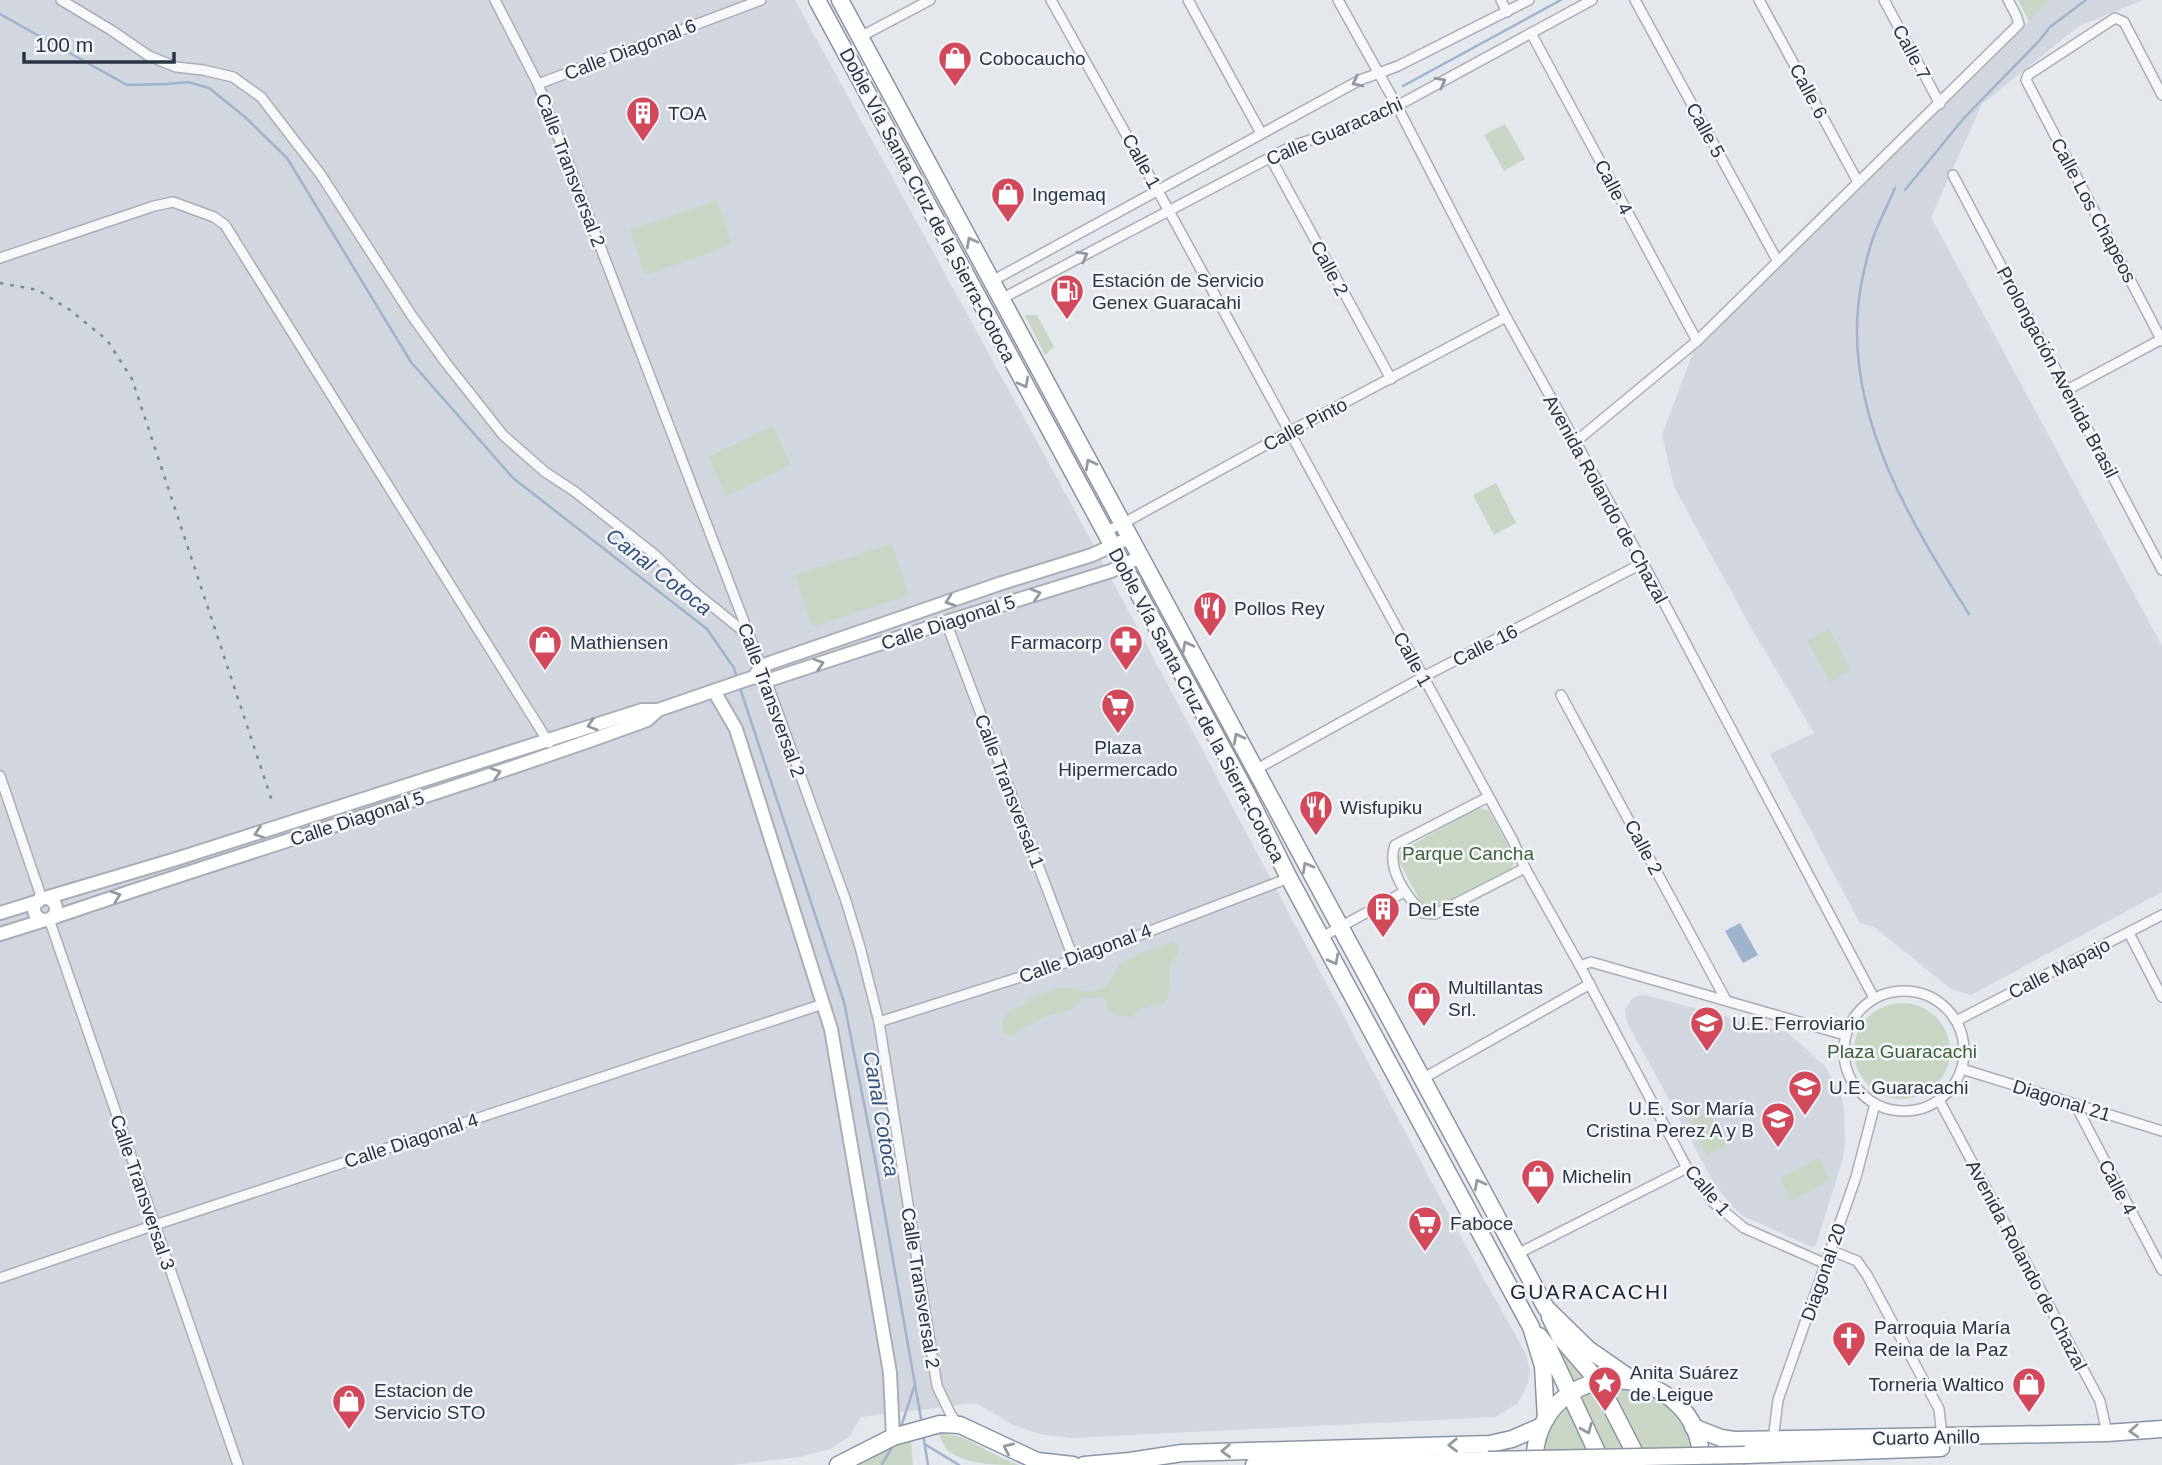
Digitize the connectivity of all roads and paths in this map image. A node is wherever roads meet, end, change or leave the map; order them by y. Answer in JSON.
{"nodes":[{"id":1,"x":61,"y":0,"type":"edge"},
{"id":2,"x":495,"y":0,"type":"edge"},
{"id":3,"x":761,"y":0,"type":"edge"},
{"id":4,"x":817,"y":0,"type":"edge"},
{"id":5,"x":840,"y":0,"type":"edge"},
{"id":6,"x":930,"y":0,"type":"edge"},
{"id":7,"x":1051,"y":0,"type":"edge"},
{"id":8,"x":1188,"y":0,"type":"edge"},
{"id":9,"x":1338,"y":0,"type":"edge"},
{"id":10,"x":1501,"y":0,"type":"edge"},
{"id":11,"x":1529,"y":0,"type":"edge"},
{"id":12,"x":1592,"y":0,"type":"edge"},
{"id":13,"x":1635,"y":0,"type":"edge"},
{"id":14,"x":1759,"y":0,"type":"edge"},
{"id":15,"x":1884,"y":0,"type":"edge"},
{"id":16,"x":2008,"y":0,"type":"edge"},
{"id":17,"x":1507,"y":12,"type":"junction"},
{"id":18,"x":1531,"y":33,"type":"junction"},
{"id":19,"x":860,"y":37,"type":"junction"},
{"id":20,"x":1378,"y":73,"type":"junction"},
{"id":21,"x":538,"y":84,"type":"junction"},
{"id":22,"x":2162,"y":95,"type":"edge"},
{"id":23,"x":1940,"y":104,"type":"junction"},
{"id":24,"x":1397,"y":106,"type":"junction"},
{"id":25,"x":1261,"y":133,"type":"junction"},
{"id":26,"x":1270,"y":157,"type":"junction"},
{"id":27,"x":1953,"y":175,"type":"dead end"},
{"id":28,"x":1858,"y":182,"type":"junction"},
{"id":29,"x":1158,"y":190,"type":"junction"},
{"id":30,"x":1170,"y":211,"type":"junction"},
{"id":31,"x":0,"y":258,"type":"edge"},
{"id":32,"x":1777,"y":260,"type":"junction"},
{"id":33,"x":992,"y":281,"type":"junction"},
{"id":34,"x":1001,"y":299,"type":"junction"},
{"id":35,"x":1506,"y":317,"type":"junction"},
{"id":36,"x":2162,"y":340,"type":"edge"},
{"id":37,"x":1697,"y":341,"type":"junction"},
{"id":38,"x":1391,"y":379,"type":"junction"},
{"id":39,"x":2067,"y":390,"type":"junction"},
{"id":40,"x":1289,"y":432,"type":"junction"},
{"id":41,"x":1574,"y":443,"type":"junction"},
{"id":42,"x":1126,"y":531,"type":"junction"},
{"id":43,"x":1104,"y":532,"type":"junction"},
{"id":44,"x":1113,"y":547,"type":"junction"},
{"id":45,"x":1140,"y":557,"type":"junction"},
{"id":46,"x":1643,"y":564,"type":"junction"},
{"id":47,"x":1123,"y":566,"type":"junction"},
{"id":48,"x":2162,"y":570,"type":"edge"},
{"id":49,"x":946,"y":622,"type":"junction"},
{"id":50,"x":749,"y":637,"type":"junction"},
{"id":51,"x":758,"y":676,"type":"junction"},
{"id":52,"x":1423,"y":677,"type":"junction"},
{"id":53,"x":714,"y":691,"type":"junction"},
{"id":54,"x":1561,"y":695,"type":"dead end"},
{"id":55,"x":658,"y":710,"type":"junction"},
{"id":56,"x":547,"y":739,"type":"junction"},
{"id":57,"x":554,"y":754,"type":"junction"},
{"id":58,"x":1255,"y":771,"type":"junction"},
{"id":59,"x":446,"y":774,"type":"junction"},
{"id":60,"x":0,"y":776,"type":"edge"},
{"id":61,"x":451,"y":788,"type":"junction"},
{"id":62,"x":377,"y":795,"type":"junction"},
{"id":63,"x":1488,"y":797,"type":"junction"},
{"id":64,"x":382,"y":810,"type":"junction"},
{"id":65,"x":1525,"y":868,"type":"junction"},
{"id":66,"x":1289,"y":877,"type":"junction"},
{"id":67,"x":1404,"y":892,"type":"junction"},
{"id":68,"x":42,"y":899,"type":"junction"},
{"id":69,"x":0,"y":913,"type":"edge"},
{"id":70,"x":2162,"y":915,"type":"edge"},
{"id":71,"x":48,"y":919,"type":"junction"},
{"id":72,"x":1340,"y":927,"type":"junction"},
{"id":73,"x":2129,"y":933,"type":"junction"},
{"id":74,"x":0,"y":934,"type":"edge"},
{"id":75,"x":1322,"y":937,"type":"junction"},
{"id":76,"x":1074,"y":960,"type":"junction"},
{"id":77,"x":1580,"y":966,"type":"junction"},
{"id":78,"x":1590,"y":984,"type":"junction"},
{"id":79,"x":2162,"y":997,"type":"edge"},
{"id":80,"x":1874,"y":998,"type":"junction"},
{"id":81,"x":1726,"y":1000,"type":"junction"},
{"id":82,"x":823,"y":1004,"type":"junction"},
{"id":83,"x":1956,"y":1020,"type":"junction"},
{"id":84,"x":878,"y":1022,"type":"junction"},
{"id":85,"x":1845,"y":1035,"type":"junction"},
{"id":86,"x":1962,"y":1069,"type":"junction"},
{"id":87,"x":1422,"y":1079,"type":"junction"},
{"id":88,"x":1939,"y":1100,"type":"junction"},
{"id":89,"x":1875,"y":1104,"type":"junction"},
{"id":90,"x":2075,"y":1104,"type":"junction"},
{"id":91,"x":2162,"y":1131,"type":"edge"},
{"id":92,"x":1687,"y":1168,"type":"junction"},
{"id":93,"x":155,"y":1225,"type":"junction"},
{"id":94,"x":1830,"y":1250,"type":"junction"},
{"id":95,"x":1517,"y":1254,"type":"junction"},
{"id":96,"x":1826,"y":1264,"type":"junction"},
{"id":97,"x":2162,"y":1270,"type":"edge"},
{"id":98,"x":0,"y":1278,"type":"edge"},
{"id":99,"x":1546,"y":1308,"type":"junction"},
{"id":100,"x":1531,"y":1327,"type":"junction"},
{"id":101,"x":1598,"y":1381,"type":"junction"},
{"id":102,"x":1634,"y":1381,"type":"junction"},
{"id":103,"x":1570,"y":1393,"type":"junction"},
{"id":104,"x":1544,"y":1422,"type":"junction"},
{"id":105,"x":960,"y":1425,"type":"junction"},
{"id":106,"x":1693,"y":1427,"type":"junction"},
{"id":107,"x":2162,"y":1430,"type":"edge"},
{"id":108,"x":2107,"y":1433,"type":"junction"},
{"id":109,"x":893,"y":1437,"type":"junction"},
{"id":110,"x":1941,"y":1437,"type":"junction"},
{"id":111,"x":1734,"y":1440,"type":"junction"},
{"id":112,"x":1773,"y":1440,"type":"junction"},
{"id":113,"x":1489,"y":1452,"type":"junction"},
{"id":114,"x":1130,"y":1461,"type":"junction"},
{"id":115,"x":238,"y":1465,"type":"edge"},
{"id":116,"x":838,"y":1465,"type":"edge"},
{"id":117,"x":1073,"y":1465,"type":"edge"},
{"id":118,"x":1084,"y":1465,"type":"edge"},
{"id":119,"x":1167,"y":1465,"type":"edge"},
{"id":120,"x":1254,"y":1465,"type":"edge"},
{"id":121,"x":1511,"y":1465,"type":"edge"},
{"id":122,"x":1534,"y":1465,"type":"edge"},
{"id":123,"x":1603,"y":1465,"type":"edge"},
{"id":124,"x":1641,"y":1465,"type":"edge"},
{"id":125,"x":1701,"y":1465,"type":"edge"},
{"id":126,"x":1718,"y":1465,"type":"edge"}],
"edges":[{"from":1,"to":50,"type":"street"},
{"from":2,"to":21,"type":"street","name":"Calle Transversal 2"},
{"from":3,"to":21,"type":"street","name":"Calle Diagonal 6"},
{"from":4,"to":43,"type":"highway","name":"Doble Vía Santa Cruz de la Sierra-Cotoca","one_way":true},
{"from":5,"to":19,"type":"highway","name":"Doble Vía Santa Cruz de la Sierra-Cotoca"},
{"from":6,"to":19,"type":"street"},
{"from":7,"to":29,"type":"street","name":"Calle 1"},
{"from":8,"to":25,"type":"street"},
{"from":9,"to":20,"type":"street","name":"Avenida Rolando de Chazal"},
{"from":10,"to":17,"type":"street"},
{"from":11,"to":17,"type":"street","name":"Calle Guaracachi"},
{"from":12,"to":18,"type":"street","name":"Calle Guaracachi"},
{"from":13,"to":32,"type":"street","name":"Calle 5"},
{"from":14,"to":28,"type":"street","name":"Calle 6"},
{"from":15,"to":23,"type":"street","name":"Calle 7"},
{"from":16,"to":23,"type":"street"},
{"from":17,"to":20,"type":"street","name":"Calle Guaracachi"},
{"from":24,"to":18,"type":"street","name":"Calle Guaracachi","one_way":true},
{"from":18,"to":37,"type":"street","name":"Calle 4"},
{"from":33,"to":19,"type":"highway","name":"Doble Vía Santa Cruz de la Sierra-Cotoca","one_way":true},
{"from":20,"to":24,"type":"street","name":"Avenida Rolando de Chazal"},
{"from":20,"to":25,"type":"street","name":"Calle Guaracachi","one_way":true},
{"from":21,"to":50,"type":"street","name":"Calle Transversal 2"},
{"from":22,"to":36,"type":"street","name":"Calle Los Chapeos"},
{"from":23,"to":28,"type":"street"},
{"from":24,"to":26,"type":"street","name":"Calle Guaracachi"},
{"from":24,"to":35,"type":"street","name":"Avenida Rolando de Chazal"},
{"from":25,"to":29,"type":"street","name":"Calle Guaracachi"},
{"from":26,"to":30,"type":"street","name":"Calle Guaracachi"},
{"from":26,"to":38,"type":"street","name":"Calle 2"},
{"from":27,"to":39,"type":"street","name":"Prolongación Avenida Brasil"},
{"from":28,"to":32,"type":"street"},
{"from":29,"to":30,"type":"street","name":"Calle 1"},
{"from":29,"to":33,"type":"street","name":"Calle Guaracachi"},
{"from":34,"to":30,"type":"street","name":"Calle Guaracachi","one_way":true},
{"from":30,"to":40,"type":"street","name":"Calle 1"},
{"from":31,"to":56,"type":"street"},
{"from":32,"to":37,"type":"street"},
{"from":33,"to":34,"type":"highway","name":"Doble Vía Santa Cruz de la Sierra-Cotoca"},
{"from":42,"to":34,"type":"highway","name":"Doble Vía Santa Cruz de la Sierra-Cotoca","one_way":true},
{"from":35,"to":38,"type":"street","name":"Calle Pinto"},
{"from":35,"to":41,"type":"street","name":"Avenida Rolando de Chazal"},
{"from":36,"to":39,"type":"street"},
{"from":37,"to":41,"type":"street"},
{"from":38,"to":40,"type":"street","name":"Calle Pinto"},
{"from":39,"to":48,"type":"street","name":"Prolongación Avenida Brasil"},
{"from":40,"to":42,"type":"street","name":"Calle Pinto"},
{"from":40,"to":52,"type":"street","name":"Calle 1"},
{"from":41,"to":46,"type":"street","name":"Avenida Rolando de Chazal"},
{"from":42,"to":43,"type":"street","name":"Calle Pinto"},
{"from":42,"to":44,"type":"street","name":"Calle Diagonal 5"},
{"from":42,"to":45,"type":"highway","name":"Doble Vía Santa Cruz de la Sierra-Cotoca"},
{"from":43,"to":44,"type":"highway","name":"Doble Vía Santa Cruz de la Sierra-Cotoca"},
{"from":44,"to":47,"type":"highway","name":"Doble Vía Santa Cruz de la Sierra-Cotoca"},
{"from":44,"to":51,"type":"street","name":"Calle Diagonal 5","one_way":true},
{"from":45,"to":47,"type":"street","name":"Calle Diagonal 5"},
{"from":58,"to":45,"type":"highway","name":"Doble Vía Santa Cruz de la Sierra-Cotoca","one_way":true},
{"from":46,"to":52,"type":"street","name":"Calle 16"},
{"from":46,"to":80,"type":"street","name":"Avenida Rolando de Chazal"},
{"from":49,"to":47,"type":"street","name":"Calle Diagonal 5","one_way":true},
{"from":47,"to":66,"type":"highway","name":"Doble Vía Santa Cruz de la Sierra-Cotoca"},
{"from":51,"to":49,"type":"street","name":"Calle Diagonal 5","one_way":true},
{"from":49,"to":76,"type":"street","name":"Calle Transversal 1"},
{"from":50,"to":51,"type":"street","name":"Calle Transversal 2"},
{"from":51,"to":53,"type":"street","name":"Calle Diagonal 5"},
{"from":51,"to":84,"type":"street","name":"Calle Transversal 2"},
{"from":52,"to":58,"type":"street","name":"Calle 16"},
{"from":52,"to":63,"type":"street","name":"Calle 1"},
{"from":53,"to":55,"type":"street","name":"Calle Diagonal 5"},
{"from":53,"to":82,"type":"street"},
{"from":54,"to":81,"type":"street","name":"Calle 2"},
{"from":55,"to":56,"type":"street","name":"Calle Diagonal 5","one_way":true},
{"from":55,"to":57,"type":"street","name":"Calle Diagonal 5"},
{"from":56,"to":57,"type":"street"},
{"from":56,"to":59,"type":"street","name":"Calle Diagonal 5"},
{"from":61,"to":57,"type":"street","name":"Calle Diagonal 5","one_way":true},
{"from":72,"to":58,"type":"highway","name":"Doble Vía Santa Cruz de la Sierra-Cotoca","one_way":true},
{"from":59,"to":61,"type":"street"},
{"from":59,"to":62,"type":"street","name":"Calle Diagonal 5"},
{"from":60,"to":68,"type":"street"},
{"from":61,"to":64,"type":"street","name":"Calle Diagonal 5"},
{"from":62,"to":64,"type":"street"},
{"from":62,"to":68,"type":"street","name":"Calle Diagonal 5","one_way":true},
{"from":63,"to":65,"type":"street","name":"Calle 1"},
{"from":63,"to":67,"type":"street"},
{"from":71,"to":64,"type":"street","name":"Calle Diagonal 5","one_way":true},
{"from":65,"to":67,"type":"street"},
{"from":65,"to":77,"type":"street","name":"Calle 1"},
{"from":66,"to":75,"type":"highway","name":"Doble Vía Santa Cruz de la Sierra-Cotoca"},
{"from":66,"to":76,"type":"street","name":"Calle Diagonal 4"},
{"from":67,"to":72,"type":"street"},
{"from":68,"to":69,"type":"street","name":"Calle Diagonal 5"},
{"from":68,"to":71,"type":"street"},
{"from":70,"to":73,"type":"street","name":"Calle Mapajo"},
{"from":71,"to":74,"type":"street","name":"Calle Diagonal 5"},
{"from":71,"to":93,"type":"street","name":"Calle Transversal 3"},
{"from":72,"to":75,"type":"street"},
{"from":72,"to":87,"type":"highway","name":"Doble Vía Santa Cruz de la Sierra-Cotoca"},
{"from":73,"to":79,"type":"street"},
{"from":73,"to":83,"type":"street","name":"Calle Mapajo"},
{"from":75,"to":100,"type":"highway","name":"Doble Vía Santa Cruz de la Sierra-Cotoca","one_way":true},
{"from":76,"to":84,"type":"street","name":"Calle Diagonal 4"},
{"from":77,"to":78,"type":"street","name":"Calle 1"},
{"from":77,"to":81,"type":"street"},
{"from":78,"to":87,"type":"street"},
{"from":78,"to":92,"type":"street","name":"Calle 1"},
{"from":80,"to":83,"type":"street"},
{"from":80,"to":85,"type":"street"},
{"from":81,"to":85,"type":"street"},
{"from":82,"to":93,"type":"street","name":"Calle Diagonal 4"},
{"from":82,"to":109,"type":"street"},
{"from":83,"to":86,"type":"street"},
{"from":84,"to":105,"type":"street","name":"Calle Transversal 2"},
{"from":85,"to":89,"type":"street"},
{"from":86,"to":88,"type":"street"},
{"from":86,"to":90,"type":"street","name":"Diagonal 21"},
{"from":95,"to":87,"type":"highway","name":"Doble Vía Santa Cruz de la Sierra-Cotoca","one_way":true},
{"from":88,"to":89,"type":"street"},
{"from":88,"to":108,"type":"street","name":"Avenida Rolando de Chazal"},
{"from":89,"to":94,"type":"street","name":"Diagonal 20"},
{"from":90,"to":91,"type":"street","name":"Diagonal 21"},
{"from":90,"to":97,"type":"street","name":"Calle 4"},
{"from":92,"to":95,"type":"street"},
{"from":92,"to":96,"type":"street","name":"Calle 1"},
{"from":93,"to":98,"type":"street","name":"Calle Diagonal 4"},
{"from":93,"to":115,"type":"street","name":"Calle Transversal 3"},
{"from":94,"to":96,"type":"street","name":"Diagonal 20"},
{"from":94,"to":110,"type":"street"},
{"from":95,"to":99,"type":"highway","name":"Doble Vía Santa Cruz de la Sierra-Cotoca"},
{"from":96,"to":112,"type":"street","name":"Diagonal 20"},
{"from":99,"to":101,"type":"highway"},
{"from":99,"to":102,"type":"highway","name":"Doble Vía Santa Cruz de la Sierra-Cotoca"},
{"from":100,"to":103,"type":"highway"},
{"from":100,"to":104,"type":"highway","name":"Doble Vía Santa Cruz de la Sierra-Cotoca"},
{"from":101,"to":102,"type":"highway"},
{"from":101,"to":103,"type":"highway"},
{"from":101,"to":124,"type":"highway"},
{"from":102,"to":106,"type":"highway"},
{"from":103,"to":104,"type":"highway"},
{"from":103,"to":123,"type":"highway","one_way":true},
{"from":104,"to":113,"type":"highway"},
{"from":104,"to":122,"type":"highway","name":"Doble Vía Santa Cruz de la Sierra-Cotoca"},
{"from":105,"to":109,"type":"highway"},
{"from":117,"to":105,"type":"highway","one_way":true},
{"from":106,"to":111,"type":"highway","name":"Cuarto Anillo"},
{"from":106,"to":125,"type":"highway"},
{"from":107,"to":108,"type":"highway","name":"Cuarto Anillo","one_way":true},
{"from":108,"to":110,"type":"highway","name":"Cuarto Anillo"},
{"from":108,"to":113,"type":"highway","bridge":true},
{"from":109,"to":116,"type":"highway"},
{"from":110,"to":112,"type":"highway","name":"Cuarto Anillo"},
{"from":111,"to":112,"type":"highway","name":"Cuarto Anillo"},
{"from":111,"to":126,"type":"highway"},
{"from":113,"to":114,"type":"highway","one_way":true},
{"from":113,"to":120,"type":"highway"},
{"from":113,"to":121,"type":"highway"},
{"from":114,"to":118,"type":"highway"},
{"from":114,"to":119,"type":"highway"}]}
